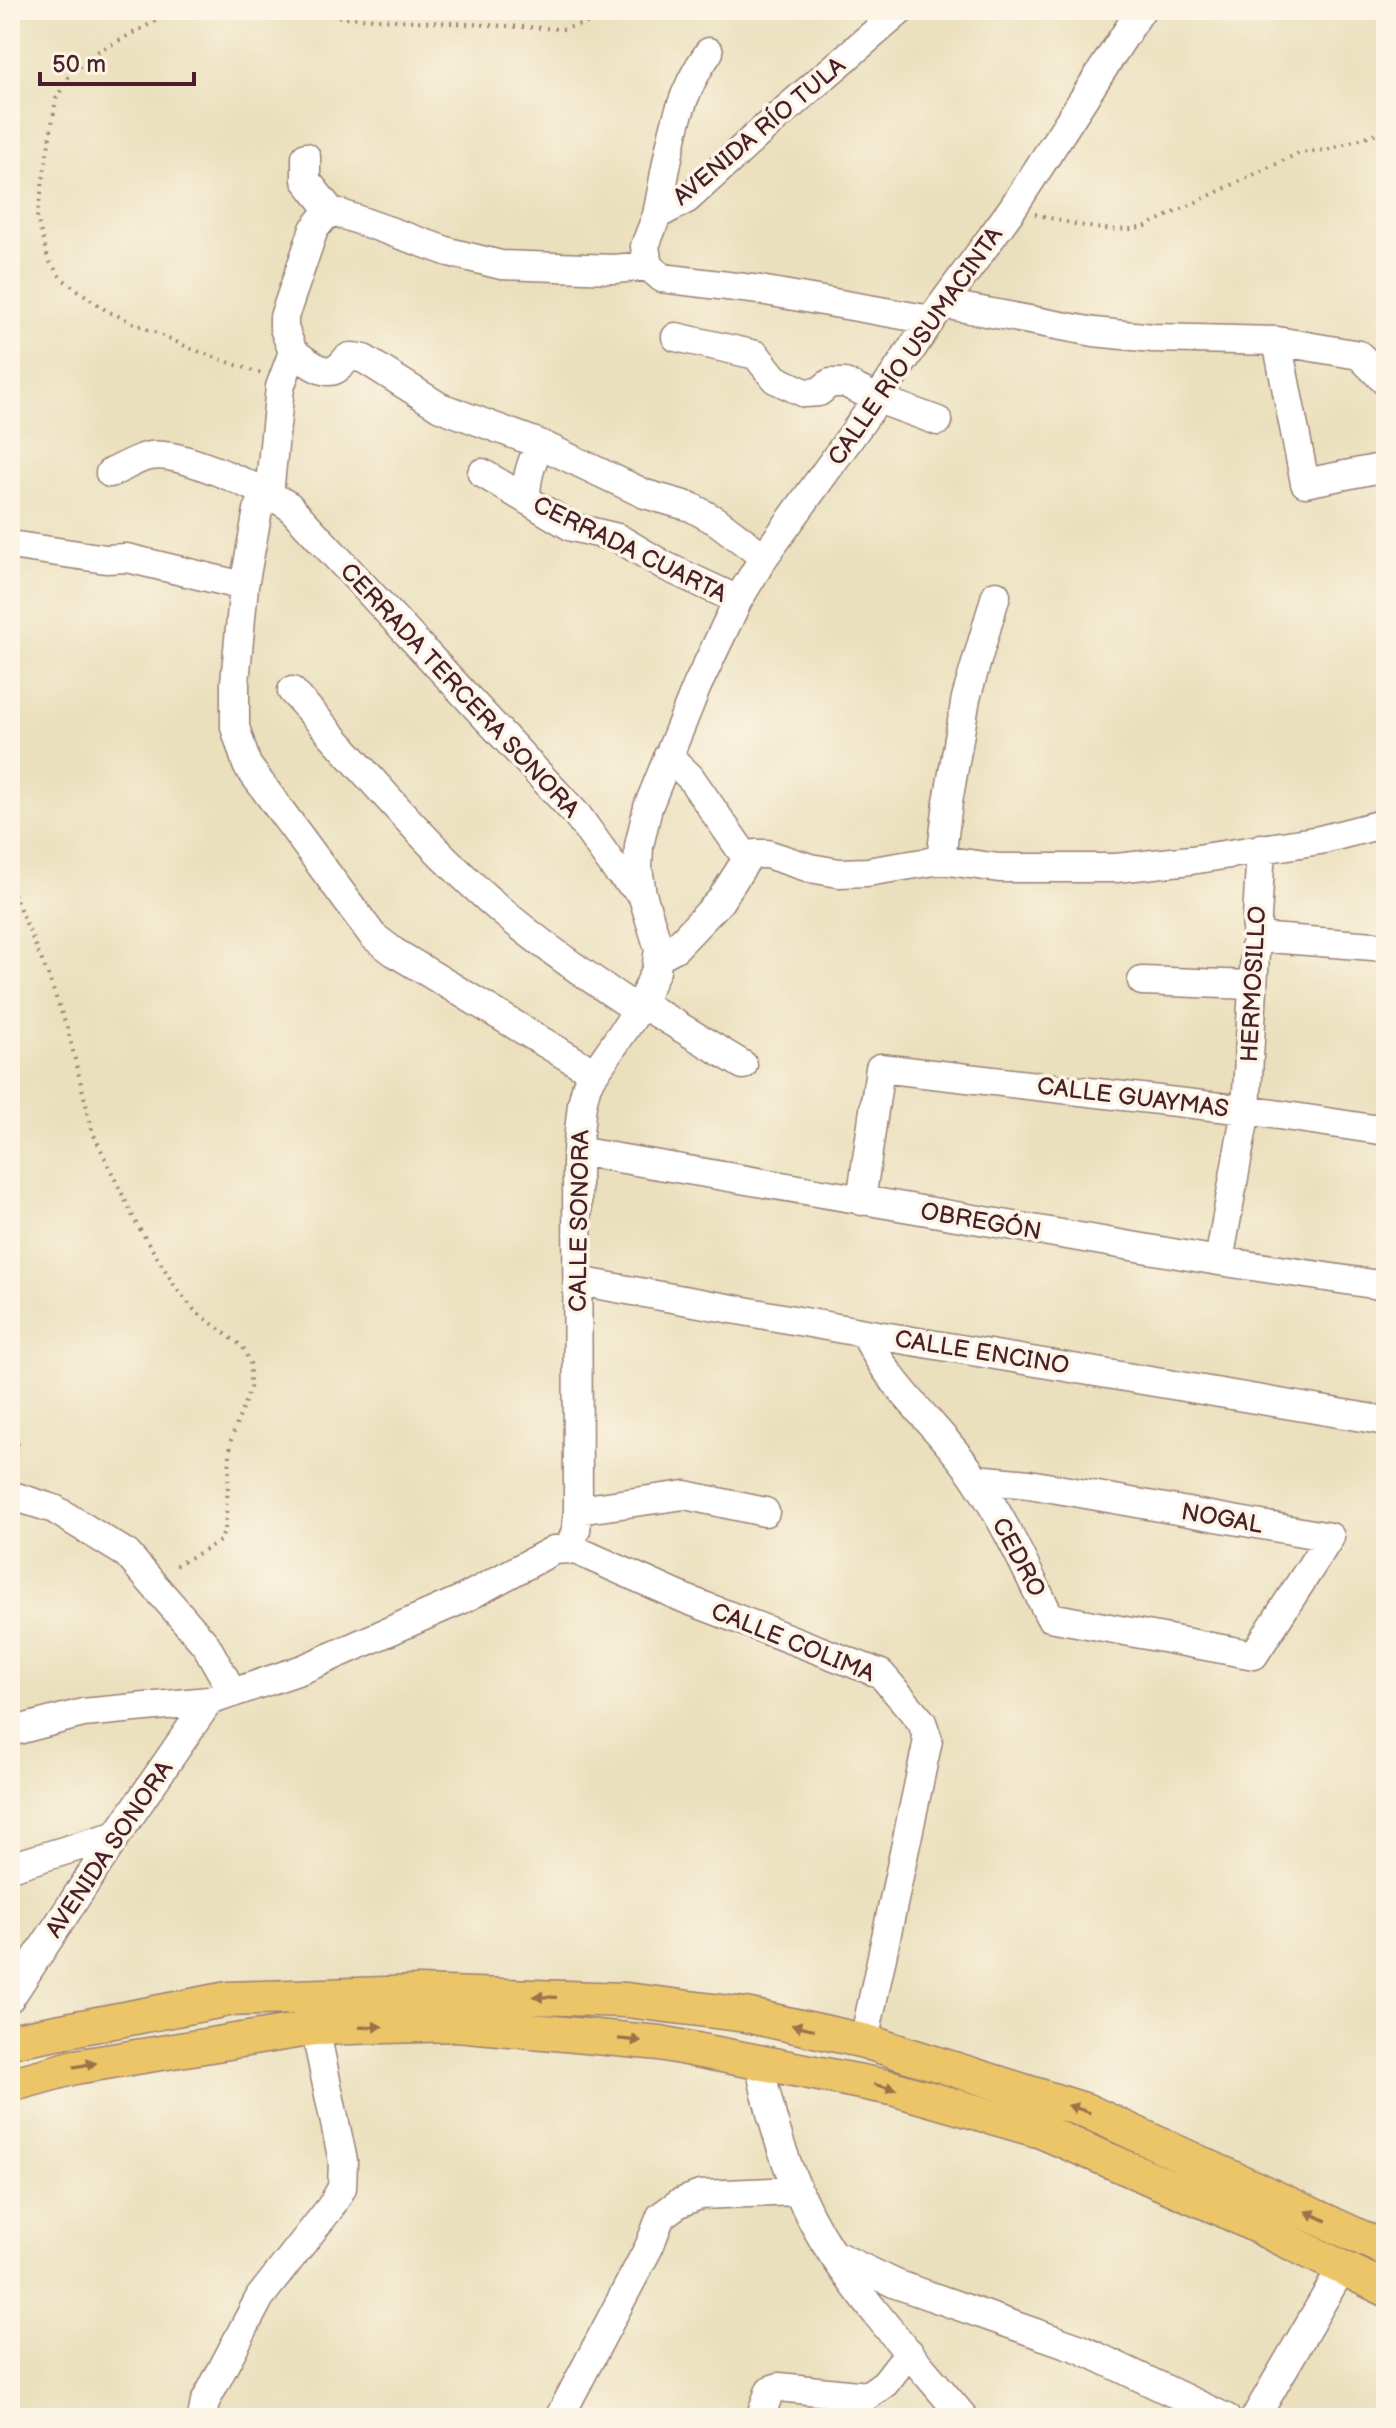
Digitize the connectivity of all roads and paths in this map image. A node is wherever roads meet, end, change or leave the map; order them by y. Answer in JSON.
{"nodes":[{"id":1,"x":177,"y":10,"type":"edge"},
{"id":2,"x":307,"y":10,"type":"edge"},
{"id":3,"x":607,"y":10,"type":"edge"},
{"id":4,"x":901,"y":10,"type":"edge"},
{"id":5,"x":1141,"y":10,"type":"edge"},
{"id":6,"x":709,"y":52,"type":"dead end"},
{"id":7,"x":1386,"y":130,"type":"edge"},
{"id":8,"x":306,"y":157,"type":"dead end"},
{"id":9,"x":1012,"y":209,"type":"junction"},
{"id":10,"x":330,"y":210,"type":"junction"},
{"id":11,"x":657,"y":215,"type":"junction"},
{"id":12,"x":648,"y":266,"type":"junction"},
{"id":13,"x":937,"y":312,"type":"junction"},
{"id":14,"x":676,"y":337,"type":"dead end"},
{"id":15,"x":1277,"y":341,"type":"junction"},
{"id":16,"x":293,"y":352,"type":"junction"},
{"id":17,"x":1386,"y":382,"type":"edge"},
{"id":18,"x":280,"y":387,"type":"junction"},
{"id":19,"x":878,"y":399,"type":"junction"},
{"id":20,"x":938,"y":421,"type":"dead end"},
{"id":21,"x":540,"y":444,"type":"junction"},
{"id":22,"x":1386,"y":467,"type":"edge"},
{"id":23,"x":110,"y":473,"type":"dead end"},
{"id":24,"x":482,"y":473,"type":"dead end"},
{"id":25,"x":269,"y":494,"type":"junction"},
{"id":26,"x":526,"y":499,"type":"junction"},
{"id":27,"x":10,"y":545,"type":"edge"},
{"id":28,"x":764,"y":557,"type":"junction"},
{"id":29,"x":244,"y":586,"type":"junction"},
{"id":30,"x":996,"y":595,"type":"dead end"},
{"id":31,"x":738,"y":600,"type":"junction"},
{"id":32,"x":292,"y":691,"type":"dead end"},
{"id":33,"x":668,"y":756,"type":"junction"},
{"id":34,"x":1386,"y":823,"type":"edge"},
{"id":35,"x":1261,"y":848,"type":"junction"},
{"id":36,"x":751,"y":856,"type":"junction"},
{"id":37,"x":941,"y":860,"type":"junction"},
{"id":38,"x":10,"y":886,"type":"edge"},
{"id":39,"x":642,"y":894,"type":"junction"},
{"id":40,"x":1256,"y":937,"type":"junction"},
{"id":41,"x":1386,"y":947,"type":"edge"},
{"id":42,"x":658,"y":957,"type":"junction"},
{"id":43,"x":1142,"y":981,"type":"dead end"},
{"id":44,"x":1252,"y":985,"type":"junction"},
{"id":45,"x":640,"y":1007,"type":"junction"},
{"id":46,"x":743,"y":1065,"type":"dead end"},
{"id":47,"x":593,"y":1072,"type":"junction"},
{"id":48,"x":1246,"y":1110,"type":"junction"},
{"id":49,"x":1386,"y":1131,"type":"edge"},
{"id":50,"x":577,"y":1151,"type":"junction"},
{"id":51,"x":861,"y":1201,"type":"junction"},
{"id":52,"x":1219,"y":1261,"type":"junction"},
{"id":53,"x":578,"y":1281,"type":"junction"},
{"id":54,"x":1386,"y":1286,"type":"edge"},
{"id":55,"x":865,"y":1333,"type":"junction"},
{"id":56,"x":10,"y":1420,"type":"edge"},
{"id":57,"x":1386,"y":1421,"type":"edge"},
{"id":58,"x":10,"y":1476,"type":"edge"},
{"id":59,"x":976,"y":1479,"type":"junction"},
{"id":60,"x":10,"y":1495,"type":"edge"},
{"id":61,"x":578,"y":1510,"type":"junction"},
{"id":62,"x":765,"y":1512,"type":"dead end"},
{"id":63,"x":569,"y":1549,"type":"junction"},
{"id":64,"x":147,"y":1579,"type":"junction"},
{"id":65,"x":1254,"y":1655,"type":"joint"},
{"id":66,"x":221,"y":1697,"type":"junction"},
{"id":67,"x":10,"y":1732,"type":"edge"},
{"id":68,"x":117,"y":1835,"type":"junction"},
{"id":69,"x":10,"y":1867,"type":"edge"},
{"id":70,"x":10,"y":1998,"type":"edge"},
{"id":71,"x":315,"y":2028,"type":"junction"},
{"id":72,"x":10,"y":2041,"type":"edge"},
{"id":73,"x":864,"y":2041,"type":"junction"},
{"id":74,"x":759,"y":2061,"type":"junction"},
{"id":75,"x":10,"y":2085,"type":"edge"},
{"id":76,"x":798,"y":2191,"type":"junction"},
{"id":77,"x":1386,"y":2249,"type":"edge"},
{"id":78,"x":833,"y":2254,"type":"junction"},
{"id":79,"x":1342,"y":2268,"type":"junction"},
{"id":80,"x":1386,"y":2289,"type":"edge"},
{"id":81,"x":909,"y":2352,"type":"junction"},
{"id":82,"x":202,"y":2418,"type":"edge"},
{"id":83,"x":559,"y":2418,"type":"edge"},
{"id":84,"x":760,"y":2418,"type":"edge"},
{"id":85,"x":964,"y":2418,"type":"edge"},
{"id":86,"x":1226,"y":2418,"type":"edge"},
{"id":87,"x":1255,"y":2418,"type":"edge"}],
"edges":[{"from":1,"to":18,"type":"path"},
{"from":2,"to":3,"type":"path"},
{"from":4,"to":11,"type":"street","name":"AVENIDA RÍO TULA"},
{"from":5,"to":9,"type":"street","name":"CALLE RÍO USUMACINTA"},
{"from":6,"to":11,"type":"street"},
{"from":7,"to":9,"type":"path"},
{"from":8,"to":10,"type":"street"},
{"from":9,"to":13,"type":"street","name":"CALLE RÍO USUMACINTA"},
{"from":10,"to":12,"type":"street"},
{"from":10,"to":16,"type":"street"},
{"from":11,"to":12,"type":"street","name":"AVENIDA RÍO TULA"},
{"from":12,"to":13,"type":"street"},
{"from":13,"to":15,"type":"street"},
{"from":13,"to":19,"type":"street","name":"CALLE RÍO USUMACINTA"},
{"from":14,"to":19,"type":"street"},
{"from":15,"to":17,"type":"street"},
{"from":15,"to":22,"type":"street"},
{"from":16,"to":18,"type":"street"},
{"from":16,"to":21,"type":"street"},
{"from":18,"to":25,"type":"street"},
{"from":19,"to":20,"type":"street"},
{"from":19,"to":28,"type":"street","name":"CALLE RÍO USUMACINTA"},
{"from":21,"to":26,"type":"street"},
{"from":21,"to":28,"type":"street"},
{"from":23,"to":25,"type":"street","name":"CERRADA TERCERA SONORA"},
{"from":24,"to":26,"type":"street","name":"CERRADA CUARTA"},
{"from":25,"to":29,"type":"street"},
{"from":25,"to":39,"type":"street","name":"CERRADA TERCERA SONORA"},
{"from":26,"to":31,"type":"street","name":"CERRADA CUARTA"},
{"from":27,"to":29,"type":"street"},
{"from":28,"to":31,"type":"street","name":"CALLE RÍO USUMACINTA"},
{"from":29,"to":47,"type":"street"},
{"from":30,"to":37,"type":"street"},
{"from":31,"to":33,"type":"street","name":"CALLE RÍO USUMACINTA"},
{"from":32,"to":45,"type":"street"},
{"from":33,"to":36,"type":"street"},
{"from":33,"to":39,"type":"street"},
{"from":34,"to":35,"type":"street"},
{"from":35,"to":37,"type":"street"},
{"from":35,"to":40,"type":"street","name":"HERMOSILLO"},
{"from":36,"to":37,"type":"street"},
{"from":36,"to":42,"type":"street"},
{"from":38,"to":64,"type":"path"},
{"from":39,"to":42,"type":"street"},
{"from":40,"to":41,"type":"street"},
{"from":40,"to":44,"type":"street","name":"HERMOSILLO"},
{"from":42,"to":45,"type":"street","name":"CALLE SONORA"},
{"from":43,"to":44,"type":"street"},
{"from":44,"to":48,"type":"street","name":"HERMOSILLO"},
{"from":45,"to":46,"type":"street"},
{"from":45,"to":47,"type":"street","name":"CALLE SONORA"},
{"from":47,"to":50,"type":"street","name":"CALLE SONORA"},
{"from":48,"to":49,"type":"street","name":"CALLE GUAYMAS"},
{"from":48,"to":51,"type":"street","name":"CALLE GUAYMAS"},
{"from":48,"to":52,"type":"street","name":"HERMOSILLO"},
{"from":50,"to":51,"type":"street","name":"OBREGÓN"},
{"from":50,"to":53,"type":"street","name":"CALLE SONORA"},
{"from":51,"to":52,"type":"street","name":"OBREGÓN"},
{"from":52,"to":54,"type":"street","name":"OBREGÓN"},
{"from":53,"to":55,"type":"street","name":"CALLE ENCINO"},
{"from":53,"to":61,"type":"street","name":"CALLE SONORA"},
{"from":55,"to":57,"type":"street","name":"CALLE ENCINO"},
{"from":55,"to":59,"type":"street","name":"CEDRO"},
{"from":56,"to":58,"type":"path"},
{"from":59,"to":65,"type":"street","name":"CEDRO"},
{"from":59,"to":65,"type":"street","name":"NOGAL"},
{"from":60,"to":64,"type":"street"},
{"from":61,"to":62,"type":"street"},
{"from":61,"to":63,"type":"street","name":"CALLE SONORA"},
{"from":63,"to":66,"type":"street"},
{"from":63,"to":73,"type":"street","name":"CALLE COLIMA"},
{"from":64,"to":66,"type":"street"},
{"from":66,"to":67,"type":"street"},
{"from":66,"to":68,"type":"street","name":"AVENIDA SONORA"},
{"from":68,"to":69,"type":"street"},
{"from":68,"to":70,"type":"street","name":"AVENIDA SONORA"},
{"from":71,"to":74,"type":"main road","one_way":true},
{"from":75,"to":71,"type":"main road","one_way":true},
{"from":71,"to":82,"type":"street"},
{"from":73,"to":72,"type":"main road","one_way":true},
{"from":77,"to":73,"type":"main road","one_way":true},
{"from":74,"to":76,"type":"street"},
{"from":74,"to":79,"type":"main road","one_way":true},
{"from":76,"to":78,"type":"street"},
{"from":76,"to":83,"type":"street"},
{"from":78,"to":81,"type":"street"},
{"from":78,"to":86,"type":"street"},
{"from":79,"to":80,"type":"main road"},
{"from":79,"to":87,"type":"street"},
{"from":81,"to":84,"type":"street"},
{"from":81,"to":85,"type":"street"}]}
